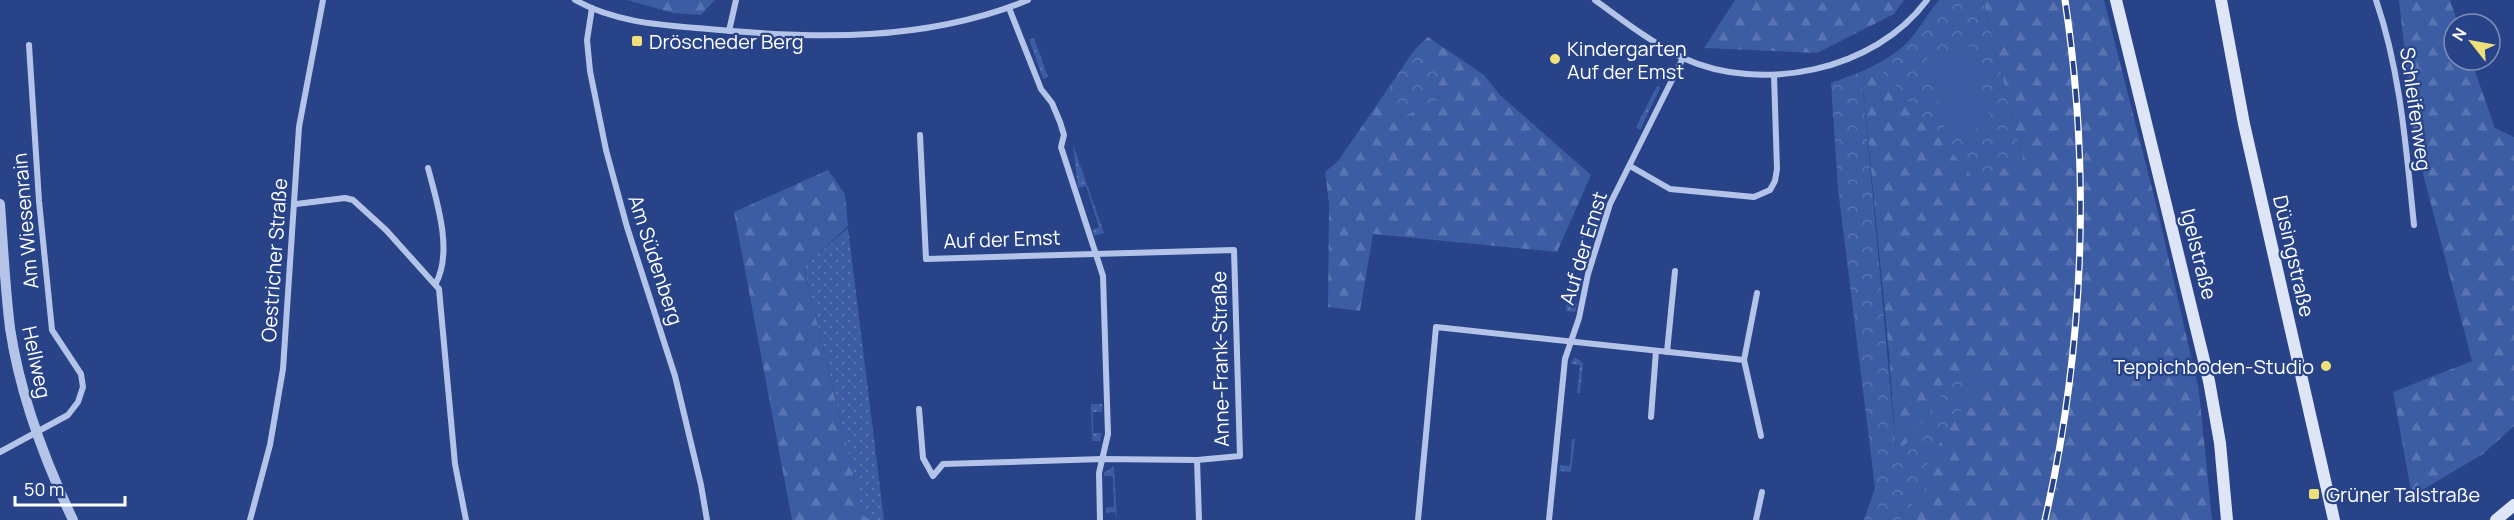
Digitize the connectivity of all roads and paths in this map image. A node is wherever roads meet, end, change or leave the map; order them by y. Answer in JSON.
{"nodes":[{"id":1,"x":323,"y":0,"type":"edge"},
{"id":2,"x":575,"y":0,"type":"edge"},
{"id":3,"x":736,"y":0,"type":"edge"},
{"id":4,"x":1028,"y":0,"type":"edge"},
{"id":5,"x":1595,"y":0,"type":"edge"},
{"id":6,"x":1927,"y":0,"type":"edge"},
{"id":7,"x":2116,"y":0,"type":"edge"},
{"id":8,"x":2221,"y":0,"type":"edge"},
{"id":9,"x":2376,"y":0,"type":"edge"},
{"id":10,"x":592,"y":8,"type":"junction"},
{"id":11,"x":1009,"y":8,"type":"junction"},
{"id":12,"x":729,"y":31,"type":"junction"},
{"id":13,"x":29,"y":45,"type":"dead end"},
{"id":14,"x":1683,"y":58,"type":"junction"},
{"id":15,"x":1773,"y":75,"type":"junction"},
{"id":16,"x":920,"y":135,"type":"dead end"},
{"id":17,"x":1630,"y":166,"type":"junction"},
{"id":18,"x":428,"y":168,"type":"dead end"},
{"id":19,"x":0,"y":204,"type":"edge"},
{"id":20,"x":296,"y":204,"type":"junction"},
{"id":21,"x":2414,"y":225,"type":"dead end"},
{"id":22,"x":1096,"y":253,"type":"junction"},
{"id":23,"x":1676,"y":271,"type":"dead end"},
{"id":24,"x":436,"y":284,"type":"junction"},
{"id":25,"x":1757,"y":293,"type":"dead end"},
{"id":26,"x":1570,"y":340,"type":"junction"},
{"id":27,"x":1656,"y":351,"type":"junction"},
{"id":28,"x":1667,"y":352,"type":"junction"},
{"id":29,"x":1744,"y":360,"type":"junction"},
{"id":30,"x":919,"y":409,"type":"dead end"},
{"id":31,"x":1651,"y":417,"type":"dead end"},
{"id":32,"x":35,"y":433,"type":"junction"},
{"id":33,"x":1761,"y":436,"type":"dead end"},
{"id":34,"x":0,"y":452,"type":"edge"},
{"id":35,"x":1102,"y":459,"type":"junction"},
{"id":36,"x":1197,"y":460,"type":"junction"},
{"id":37,"x":1762,"y":492,"type":"dead end"},
{"id":38,"x":2514,"y":505,"type":"edge"},
{"id":39,"x":73,"y":520,"type":"edge"},
{"id":40,"x":250,"y":520,"type":"edge"},
{"id":41,"x":466,"y":520,"type":"edge"},
{"id":42,"x":707,"y":520,"type":"edge"},
{"id":43,"x":1100,"y":520,"type":"edge"},
{"id":44,"x":1199,"y":520,"type":"edge"},
{"id":45,"x":1418,"y":520,"type":"edge"},
{"id":46,"x":1549,"y":520,"type":"edge"},
{"id":47,"x":1756,"y":520,"type":"edge"},
{"id":48,"x":2227,"y":520,"type":"edge"},
{"id":49,"x":2334,"y":520,"type":"edge"},
{"id":50,"x":2496,"y":520,"type":"edge"}],
"edges":[{"from":1,"to":20,"type":"street","name":"Oestricher Straße"},
{"from":2,"to":10,"type":"street"},
{"from":3,"to":12,"type":"street"},
{"from":4,"to":11,"type":"street"},
{"from":5,"to":14,"type":"street"},
{"from":6,"to":15,"type":"street"},
{"from":7,"to":48,"type":"main road","name":"Igelstraße"},
{"from":8,"to":49,"type":"main road","name":"Düsingstraße"},
{"from":9,"to":21,"type":"street","name":"Schleifenweg"},
{"from":10,"to":12,"type":"street"},
{"from":10,"to":42,"type":"street","name":"Am Südenberg"},
{"from":11,"to":12,"type":"street"},
{"from":11,"to":22,"type":"street","name":"Auf der Emst"},
{"from":13,"to":32,"type":"street","name":"Am Wiesenrain"},
{"from":14,"to":15,"type":"street"},
{"from":14,"to":17,"type":"street","name":"Auf der Emst"},
{"from":15,"to":17,"type":"street"},
{"from":16,"to":22,"type":"street","name":"Auf der Emst"},
{"from":17,"to":26,"type":"street","name":"Auf der Emst"},
{"from":18,"to":24,"type":"street"},
{"from":19,"to":32,"type":"street","name":"Hellweg"},
{"from":20,"to":24,"type":"street"},
{"from":20,"to":40,"type":"street","name":"Oestricher Straße"},
{"from":22,"to":35,"type":"street","name":"Auf der Emst"},
{"from":22,"to":36,"type":"street","name":"Anne-Frank-Straße"},
{"from":23,"to":28,"type":"street"},
{"from":24,"to":41,"type":"street"},
{"from":25,"to":29,"type":"street"},
{"from":26,"to":27,"type":"street"},
{"from":26,"to":45,"type":"street"},
{"from":26,"to":46,"type":"street","name":"Auf der Emst"},
{"from":27,"to":28,"type":"street"},
{"from":27,"to":31,"type":"street"},
{"from":28,"to":29,"type":"street"},
{"from":29,"to":33,"type":"street"},
{"from":30,"to":35,"type":"street"},
{"from":32,"to":34,"type":"street"},
{"from":32,"to":39,"type":"street","name":"Hellweg"},
{"from":35,"to":36,"type":"street","name":"Anne-Frank-Straße"},
{"from":35,"to":43,"type":"street","name":"Auf der Emst"},
{"from":36,"to":44,"type":"street","name":"Anne-Frank-Straße"},
{"from":37,"to":47,"type":"street"},
{"from":38,"to":50,"type":"main road"}]}
